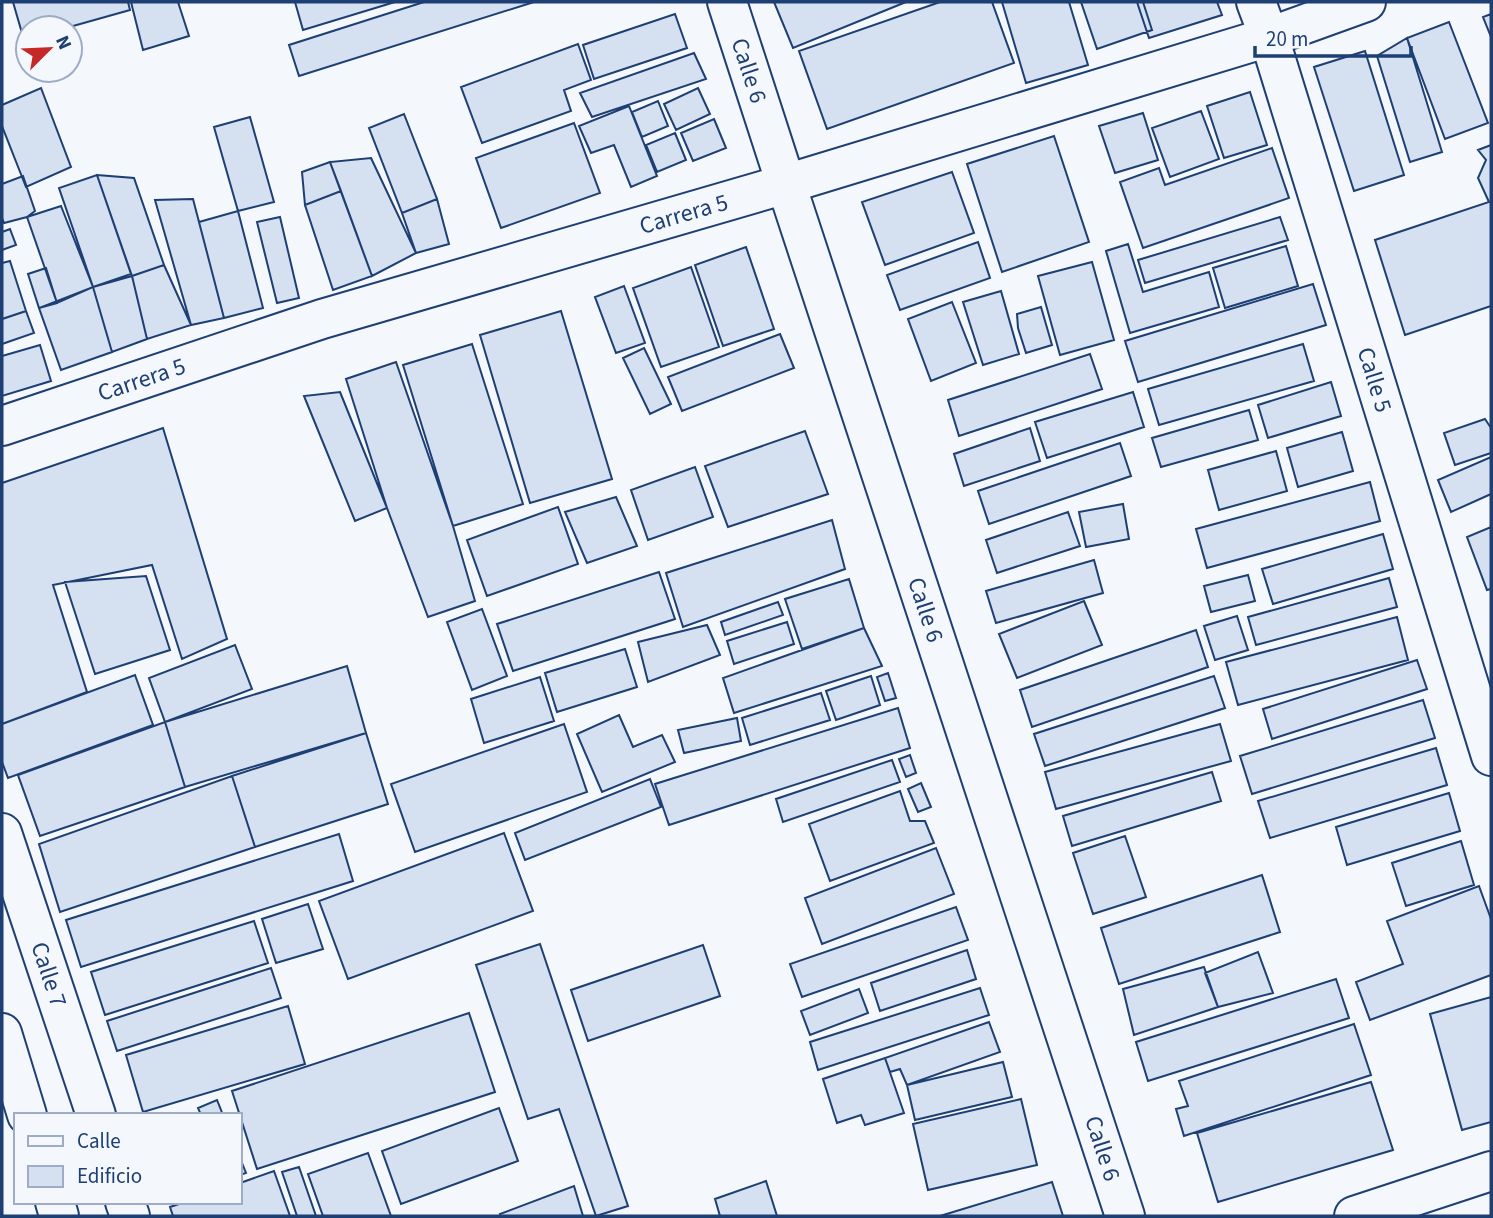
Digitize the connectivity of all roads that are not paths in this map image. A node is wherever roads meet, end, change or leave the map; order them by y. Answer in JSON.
{"nodes":[{"id":1,"x":727,"y":2,"type":"edge"},
{"id":2,"x":1256,"y":2,"type":"edge"},
{"id":3,"x":1366,"y":2,"type":"edge"},
{"id":4,"x":1269,"y":37,"type":"junction"},
{"id":5,"x":786,"y":184,"type":"junction"},
{"id":6,"x":2,"y":426,"type":"edge"},
{"id":7,"x":1491,"y":756,"type":"edge"},
{"id":8,"x":2,"y":833,"type":"edge"},
{"id":9,"x":2,"y":1033,"type":"edge"},
{"id":10,"x":26,"y":1113,"type":"edge"},
{"id":11,"x":95,"y":1113,"type":"edge"},
{"id":12,"x":1491,"y":1171,"type":"edge"},
{"id":13,"x":1125,"y":1216,"type":"edge"},
{"id":14,"x":1354,"y":1216,"type":"edge"}],
"edges":[{"from":1,"to":5,"type":"street","name":"Calle 6"},
{"from":2,"to":4,"type":"street","name":"Calle 5"},
{"from":3,"to":4,"type":"street","name":"Carrera 5"},
{"from":4,"to":5,"type":"street","name":"Carrera 5"},
{"from":4,"to":7,"type":"street","name":"Calle 5"},
{"from":5,"to":6,"type":"street","name":"Carrera 5"},
{"from":5,"to":13,"type":"street","name":"Calle 6"},
{"from":8,"to":11,"type":"street","name":"Calle 7"},
{"from":9,"to":10,"type":"street"},
{"from":12,"to":14,"type":"street"}]}
